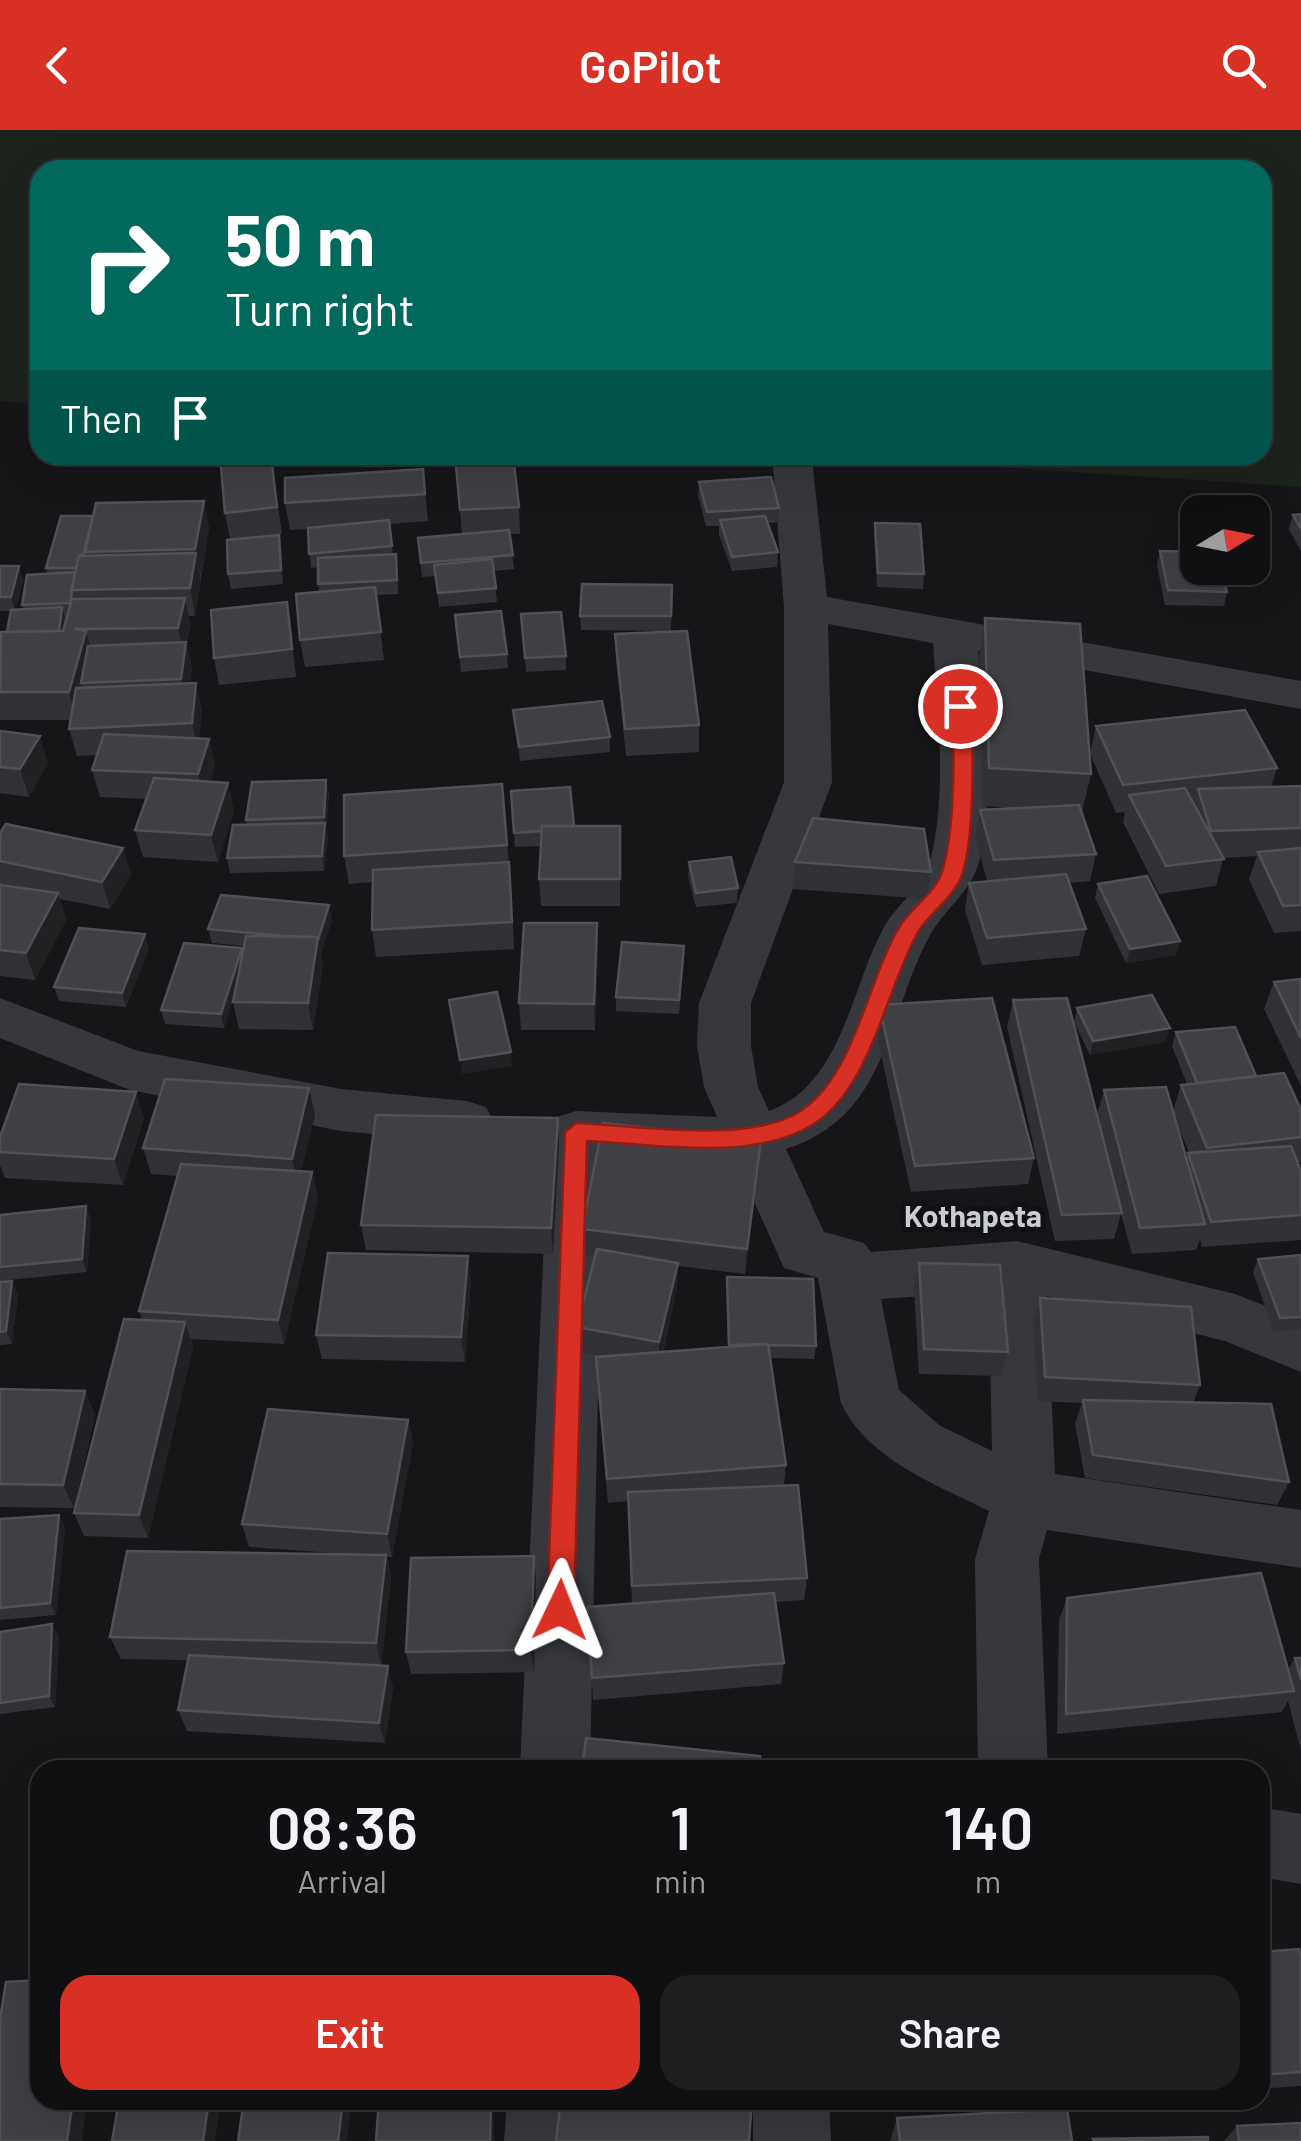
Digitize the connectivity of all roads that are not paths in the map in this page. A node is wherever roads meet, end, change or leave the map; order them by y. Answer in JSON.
{"nodes":[{"id":1,"x":793,"y":468,"type":"dead end"},
{"id":2,"x":806,"y":606,"type":"junction"},
{"id":3,"x":954,"y":636,"type":"junction"},
{"id":4,"x":1301,"y":695,"type":"edge"},
{"id":5,"x":0,"y":1017,"type":"edge"},
{"id":6,"x":544,"y":1129,"type":"junction"},
{"id":7,"x":755,"y":1139,"type":"junction"},
{"id":8,"x":844,"y":1260,"type":"junction"},
{"id":9,"x":1017,"y":1265,"type":"junction"},
{"id":10,"x":1301,"y":1348,"type":"edge"},
{"id":11,"x":1024,"y":1498,"type":"junction"},
{"id":12,"x":1301,"y":1539,"type":"edge"},
{"id":13,"x":556,"y":1760,"type":"edge"},
{"id":14,"x":1013,"y":1760,"type":"edge"},
{"id":15,"x":1270,"y":1844,"type":"edge"},
{"id":16,"x":1301,"y":1849,"type":"edge"},
{"id":17,"x":544,"y":2110,"type":"edge"},
{"id":18,"x":791,"y":2110,"type":"edge"},
{"id":19,"x":543,"y":2141,"type":"edge"},
{"id":20,"x":792,"y":2141,"type":"edge"}],
"edges":[{"from":1,"to":2,"type":"street"},
{"from":2,"to":3,"type":"street"},
{"from":2,"to":7,"type":"street"},
{"from":3,"to":4,"type":"street"},
{"from":3,"to":7,"type":"street"},
{"from":5,"to":6,"type":"street"},
{"from":6,"to":7,"type":"street"},
{"from":6,"to":13,"type":"street"},
{"from":7,"to":8,"type":"street"},
{"from":8,"to":9,"type":"street"},
{"from":8,"to":11,"type":"street"},
{"from":9,"to":10,"type":"street"},
{"from":9,"to":11,"type":"street"},
{"from":11,"to":12,"type":"street"},
{"from":11,"to":14,"type":"street"},
{"from":15,"to":16,"type":"street"},
{"from":17,"to":19,"type":"street"},
{"from":18,"to":20,"type":"street"}]}
